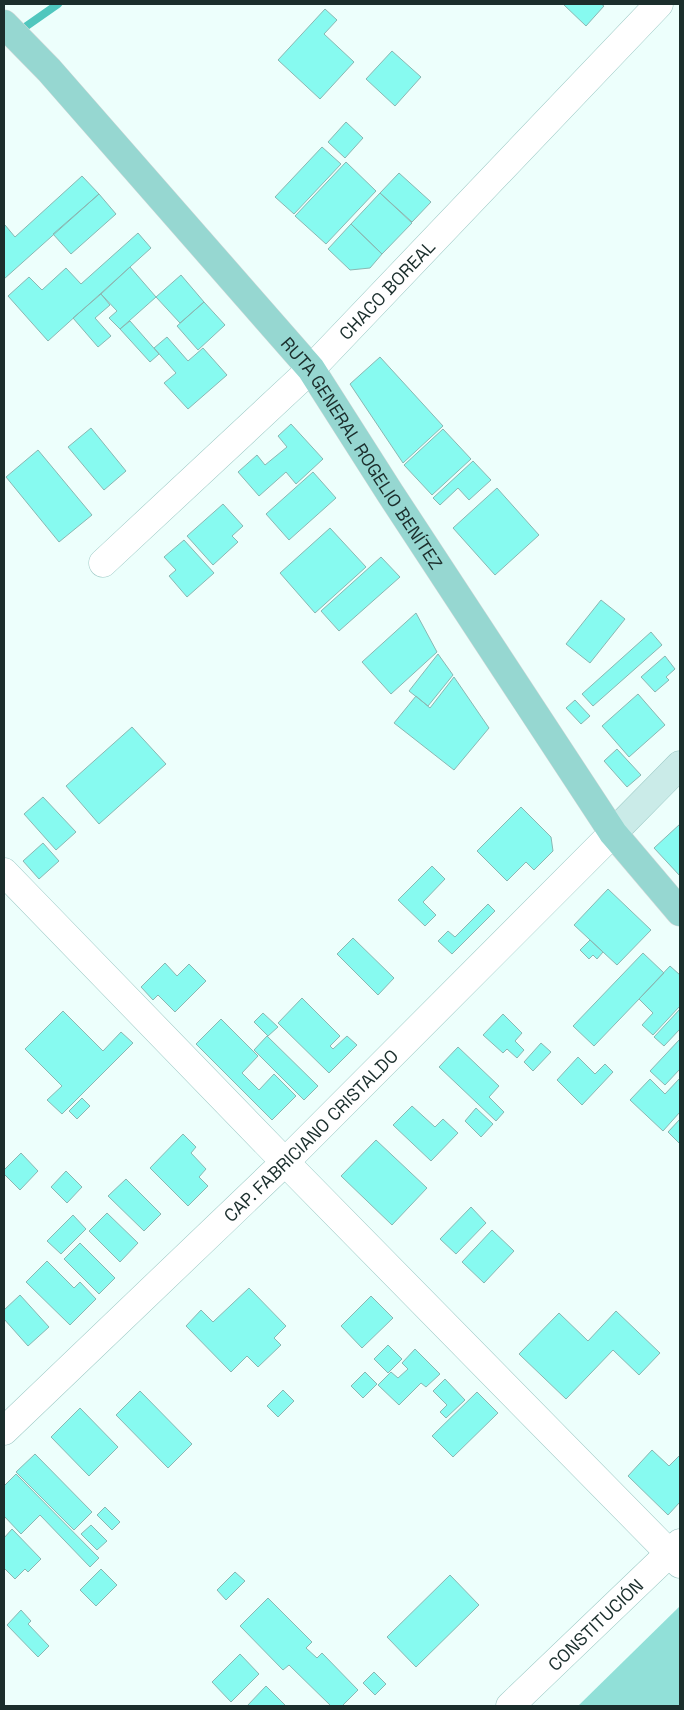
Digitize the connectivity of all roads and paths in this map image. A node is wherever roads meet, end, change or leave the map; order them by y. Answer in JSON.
{"nodes":[{"id":1,"x":659,"y":4,"type":"edge"},
{"id":2,"x":4,"y":24,"type":"edge"},
{"id":3,"x":311,"y":369,"type":"junction"},
{"id":4,"x":103,"y":564,"type":"dead end"},
{"id":5,"x":680,"y":764,"type":"edge"},
{"id":6,"x":612,"y":833,"type":"junction"},
{"id":7,"x":4,"y":872,"type":"edge"},
{"id":8,"x":680,"y":912,"type":"edge"},
{"id":9,"x":285,"y":1162,"type":"junction"},
{"id":10,"x":4,"y":1430,"type":"edge"},
{"id":11,"x":677,"y":1553,"type":"edge"},
{"id":12,"x":510,"y":1706,"type":"edge"}],
"edges":[{"from":1,"to":3,"type":"street","name":"CHACO BOREAL"},
{"from":2,"to":3,"type":"main road","name":"RUTA GENERAL ROGELIO BENÍTEZ"},
{"from":3,"to":4,"type":"street","name":"CHACO BOREAL"},
{"from":3,"to":6,"type":"main road","name":"RUTA GENERAL ROGELIO BENÍTEZ"},
{"from":5,"to":6,"type":"main road"},
{"from":6,"to":8,"type":"main road","name":"RUTA GENERAL ROGELIO BENÍTEZ"},
{"from":6,"to":9,"type":"street","name":"CAP. FABRICIANO CRISTALDO"},
{"from":7,"to":9,"type":"street"},
{"from":9,"to":10,"type":"street","name":"CAP. FABRICIANO CRISTALDO"},
{"from":9,"to":11,"type":"street"},
{"from":11,"to":12,"type":"street","name":"CONSTITUCIÓN"}]}
